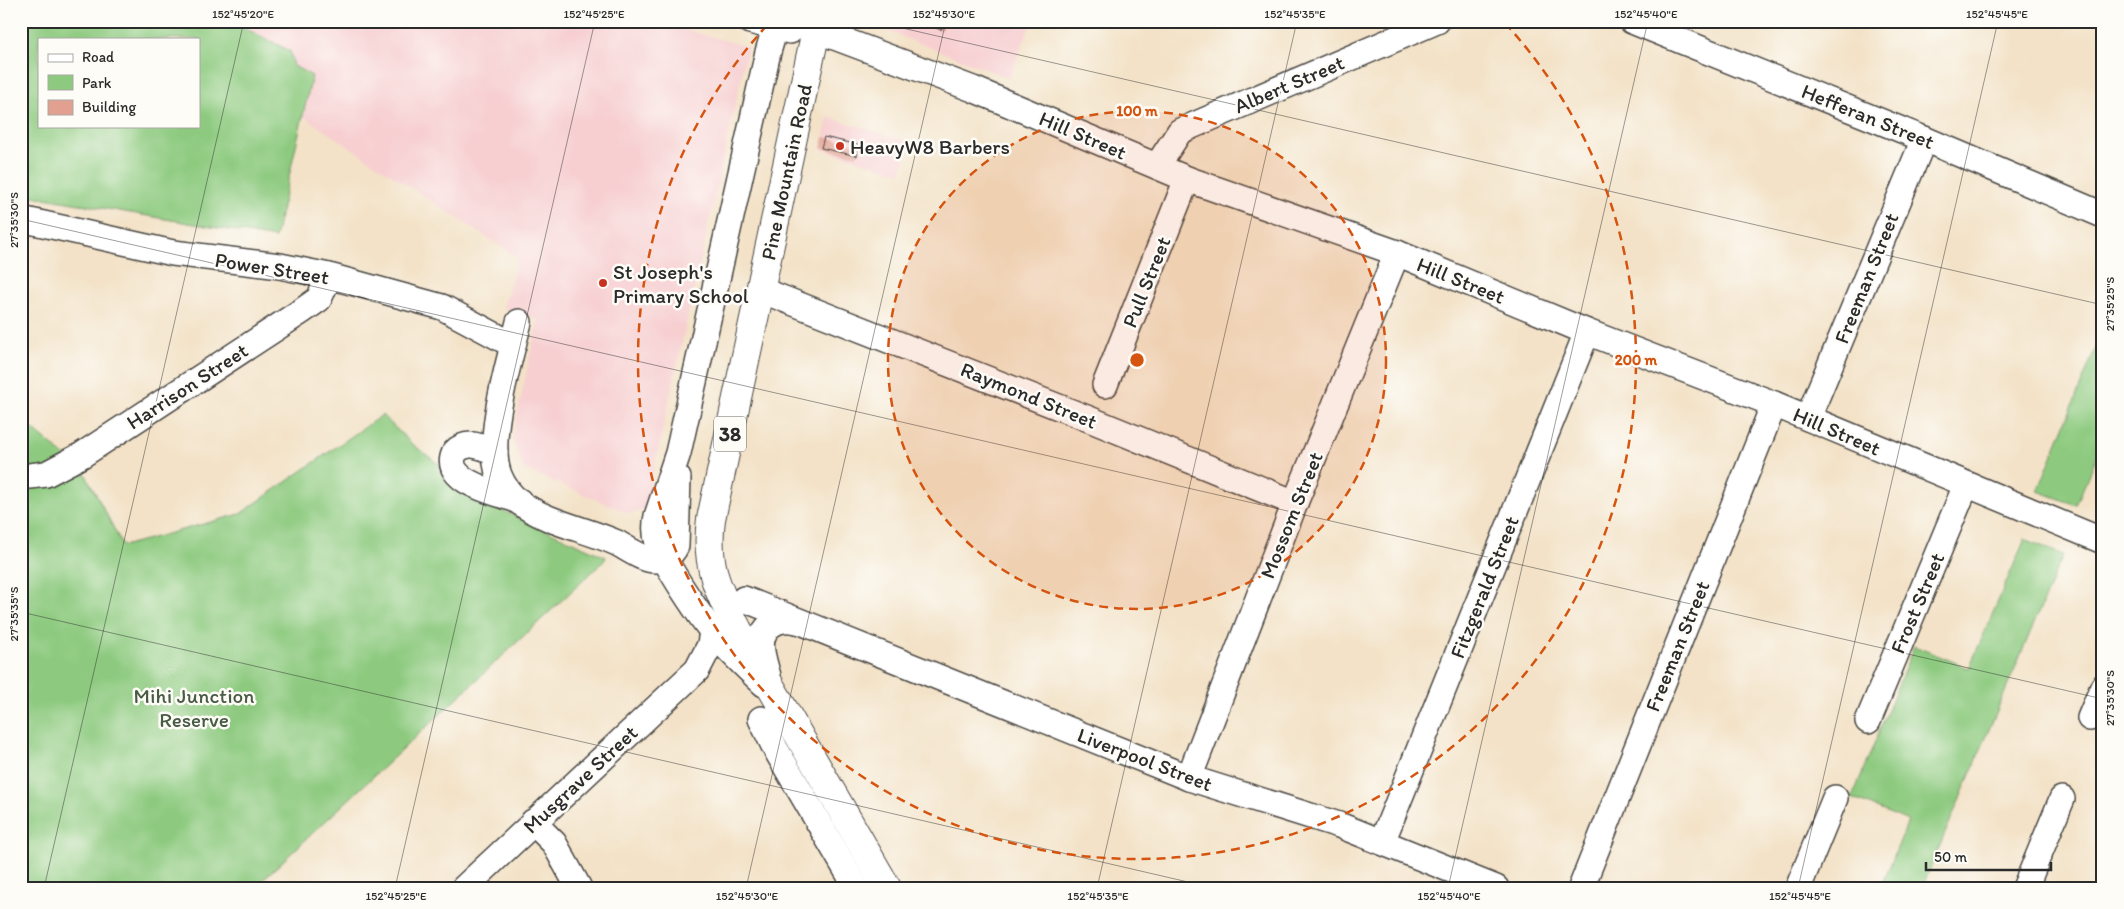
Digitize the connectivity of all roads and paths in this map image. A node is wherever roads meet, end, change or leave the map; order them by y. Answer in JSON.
{"nodes":[{"id":1,"x":750,"y":21,"type":"edge"},
{"id":2,"x":1436,"y":21,"type":"edge"},
{"id":3,"x":1632,"y":21,"type":"edge"},
{"id":4,"x":777,"y":24,"type":"edge"},
{"id":5,"x":814,"y":24,"type":"edge"},
{"id":6,"x":1924,"y":139,"type":"junction"},
{"id":7,"x":1157,"y":166,"type":"junction"},
{"id":8,"x":1187,"y":179,"type":"junction"},
{"id":9,"x":2103,"y":215,"type":"edge"},
{"id":10,"x":21,"y":219,"type":"edge"},
{"id":11,"x":1397,"y":254,"type":"junction"},
{"id":12,"x":330,"y":276,"type":"junction"},
{"id":13,"x":761,"y":290,"type":"junction"},
{"id":14,"x":1587,"y":332,"type":"junction"},
{"id":15,"x":1105,"y":385,"type":"dead end"},
{"id":16,"x":1774,"y":404,"type":"junction"},
{"id":17,"x":1808,"y":418,"type":"junction"},
{"id":18,"x":495,"y":452,"type":"junction"},
{"id":19,"x":30,"y":476,"type":"dead end"},
{"id":20,"x":1966,"y":485,"type":"junction"},
{"id":21,"x":519,"y":501,"type":"junction"},
{"id":22,"x":1295,"y":503,"type":"junction"},
{"id":23,"x":663,"y":517,"type":"junction"},
{"id":24,"x":712,"y":519,"type":"junction"},
{"id":25,"x":2103,"y":541,"type":"edge"},
{"id":26,"x":616,"y":543,"type":"junction"},
{"id":27,"x":664,"y":557,"type":"junction"},
{"id":28,"x":744,"y":599,"type":"dead end"},
{"id":29,"x":797,"y":621,"type":"junction"},
{"id":30,"x":712,"y":631,"type":"junction"},
{"id":31,"x":746,"y":668,"type":"junction"},
{"id":32,"x":697,"y":670,"type":"junction"},
{"id":33,"x":2103,"y":687,"type":"edge"},
{"id":34,"x":773,"y":693,"type":"junction"},
{"id":35,"x":2090,"y":718,"type":"dead end"},
{"id":36,"x":761,"y":720,"type":"dead end"},
{"id":37,"x":1868,"y":721,"type":"dead end"},
{"id":38,"x":1188,"y":778,"type":"junction"},
{"id":39,"x":1835,"y":798,"type":"dead end"},
{"id":40,"x":2062,"y":799,"type":"dead end"},
{"id":41,"x":533,"y":822,"type":"junction"},
{"id":42,"x":1382,"y":842,"type":"junction"},
{"id":43,"x":464,"y":888,"type":"edge"},
{"id":44,"x":580,"y":888,"type":"edge"},
{"id":45,"x":857,"y":888,"type":"edge"},
{"id":46,"x":887,"y":888,"type":"edge"},
{"id":47,"x":1496,"y":888,"type":"edge"},
{"id":48,"x":1581,"y":888,"type":"edge"},
{"id":49,"x":1798,"y":888,"type":"edge"},
{"id":50,"x":2025,"y":888,"type":"edge"}],
"edges":[{"from":1,"to":4,"type":"street"},
{"from":2,"to":7,"type":"street","name":"Albert Street"},
{"from":3,"to":6,"type":"street","name":"Hefferan Street"},
{"from":4,"to":5,"type":"street"},
{"from":4,"to":23,"type":"street","name":"Pine Mountain Road"},
{"from":5,"to":7,"type":"street","name":"Hill Street"},
{"from":5,"to":13,"type":"main road","name":"Pine Mountain Road","number":"38"},
{"from":6,"to":9,"type":"street","name":"Hefferan Street"},
{"from":6,"to":17,"type":"street","name":"Freeman Street"},
{"from":7,"to":8,"type":"street","name":"Hill Street"},
{"from":8,"to":11,"type":"street","name":"Hill Street"},
{"from":8,"to":15,"type":"street","name":"Pull Street"},
{"from":10,"to":12,"type":"street","name":"Power Street"},
{"from":11,"to":14,"type":"street","name":"Hill Street"},
{"from":11,"to":22,"type":"street","name":"Mossom Street"},
{"from":12,"to":18,"type":"street","name":"Power Street"},
{"from":12,"to":19,"type":"street","name":"Harrison Street"},
{"from":13,"to":22,"type":"street","name":"Raymond Street"},
{"from":13,"to":24,"type":"main road","name":"Pine Mountain Road","number":"38"},
{"from":14,"to":16,"type":"street","name":"Hill Street"},
{"from":14,"to":42,"type":"street","name":"Fitzgerald Street"},
{"from":16,"to":17,"type":"street","name":"Hill Street"},
{"from":16,"to":48,"type":"street","name":"Freeman Street"},
{"from":17,"to":20,"type":"street","name":"Hill Street"},
{"from":18,"to":21,"type":"street"},
{"from":18,"to":21,"type":"street"},
{"from":20,"to":25,"type":"street","name":"Hill Street"},
{"from":20,"to":37,"type":"street","name":"Frost Street"},
{"from":21,"to":26,"type":"street"},
{"from":22,"to":38,"type":"street","name":"Mossom Street"},
{"from":23,"to":24,"type":"street"},
{"from":23,"to":26,"type":"street"},
{"from":23,"to":27,"type":"street","name":"Pine Mountain Road"},
{"from":24,"to":34,"type":"main road","name":"Pine Mountain Road","number":"38"},
{"from":26,"to":27,"type":"street"},
{"from":27,"to":30,"type":"street","name":"Pine Mountain Road"},
{"from":28,"to":29,"type":"street","name":"Liverpool Street"},
{"from":29,"to":34,"type":"street","name":"Liverpool Street"},
{"from":29,"to":38,"type":"street","name":"Liverpool Street"},
{"from":30,"to":31,"type":"street","name":"Pine Mountain Road"},
{"from":30,"to":32,"type":"street","name":"Musgrave Street"},
{"from":31,"to":32,"type":"street","name":"Musgrave Street"},
{"from":31,"to":34,"type":"street","name":"Pine Mountain Road"},
{"from":32,"to":41,"type":"street","name":"Musgrave Street"},
{"from":33,"to":35,"type":"street"},
{"from":34,"to":46,"type":"main road","name":"Pine Mountain Road","number":"38"},
{"from":36,"to":45,"type":"street"},
{"from":38,"to":42,"type":"street","name":"Liverpool Street"},
{"from":39,"to":49,"type":"street"},
{"from":40,"to":50,"type":"street"},
{"from":41,"to":43,"type":"street","name":"Musgrave Street"},
{"from":41,"to":44,"type":"street"},
{"from":42,"to":47,"type":"street","name":"Liverpool Street"}]}
